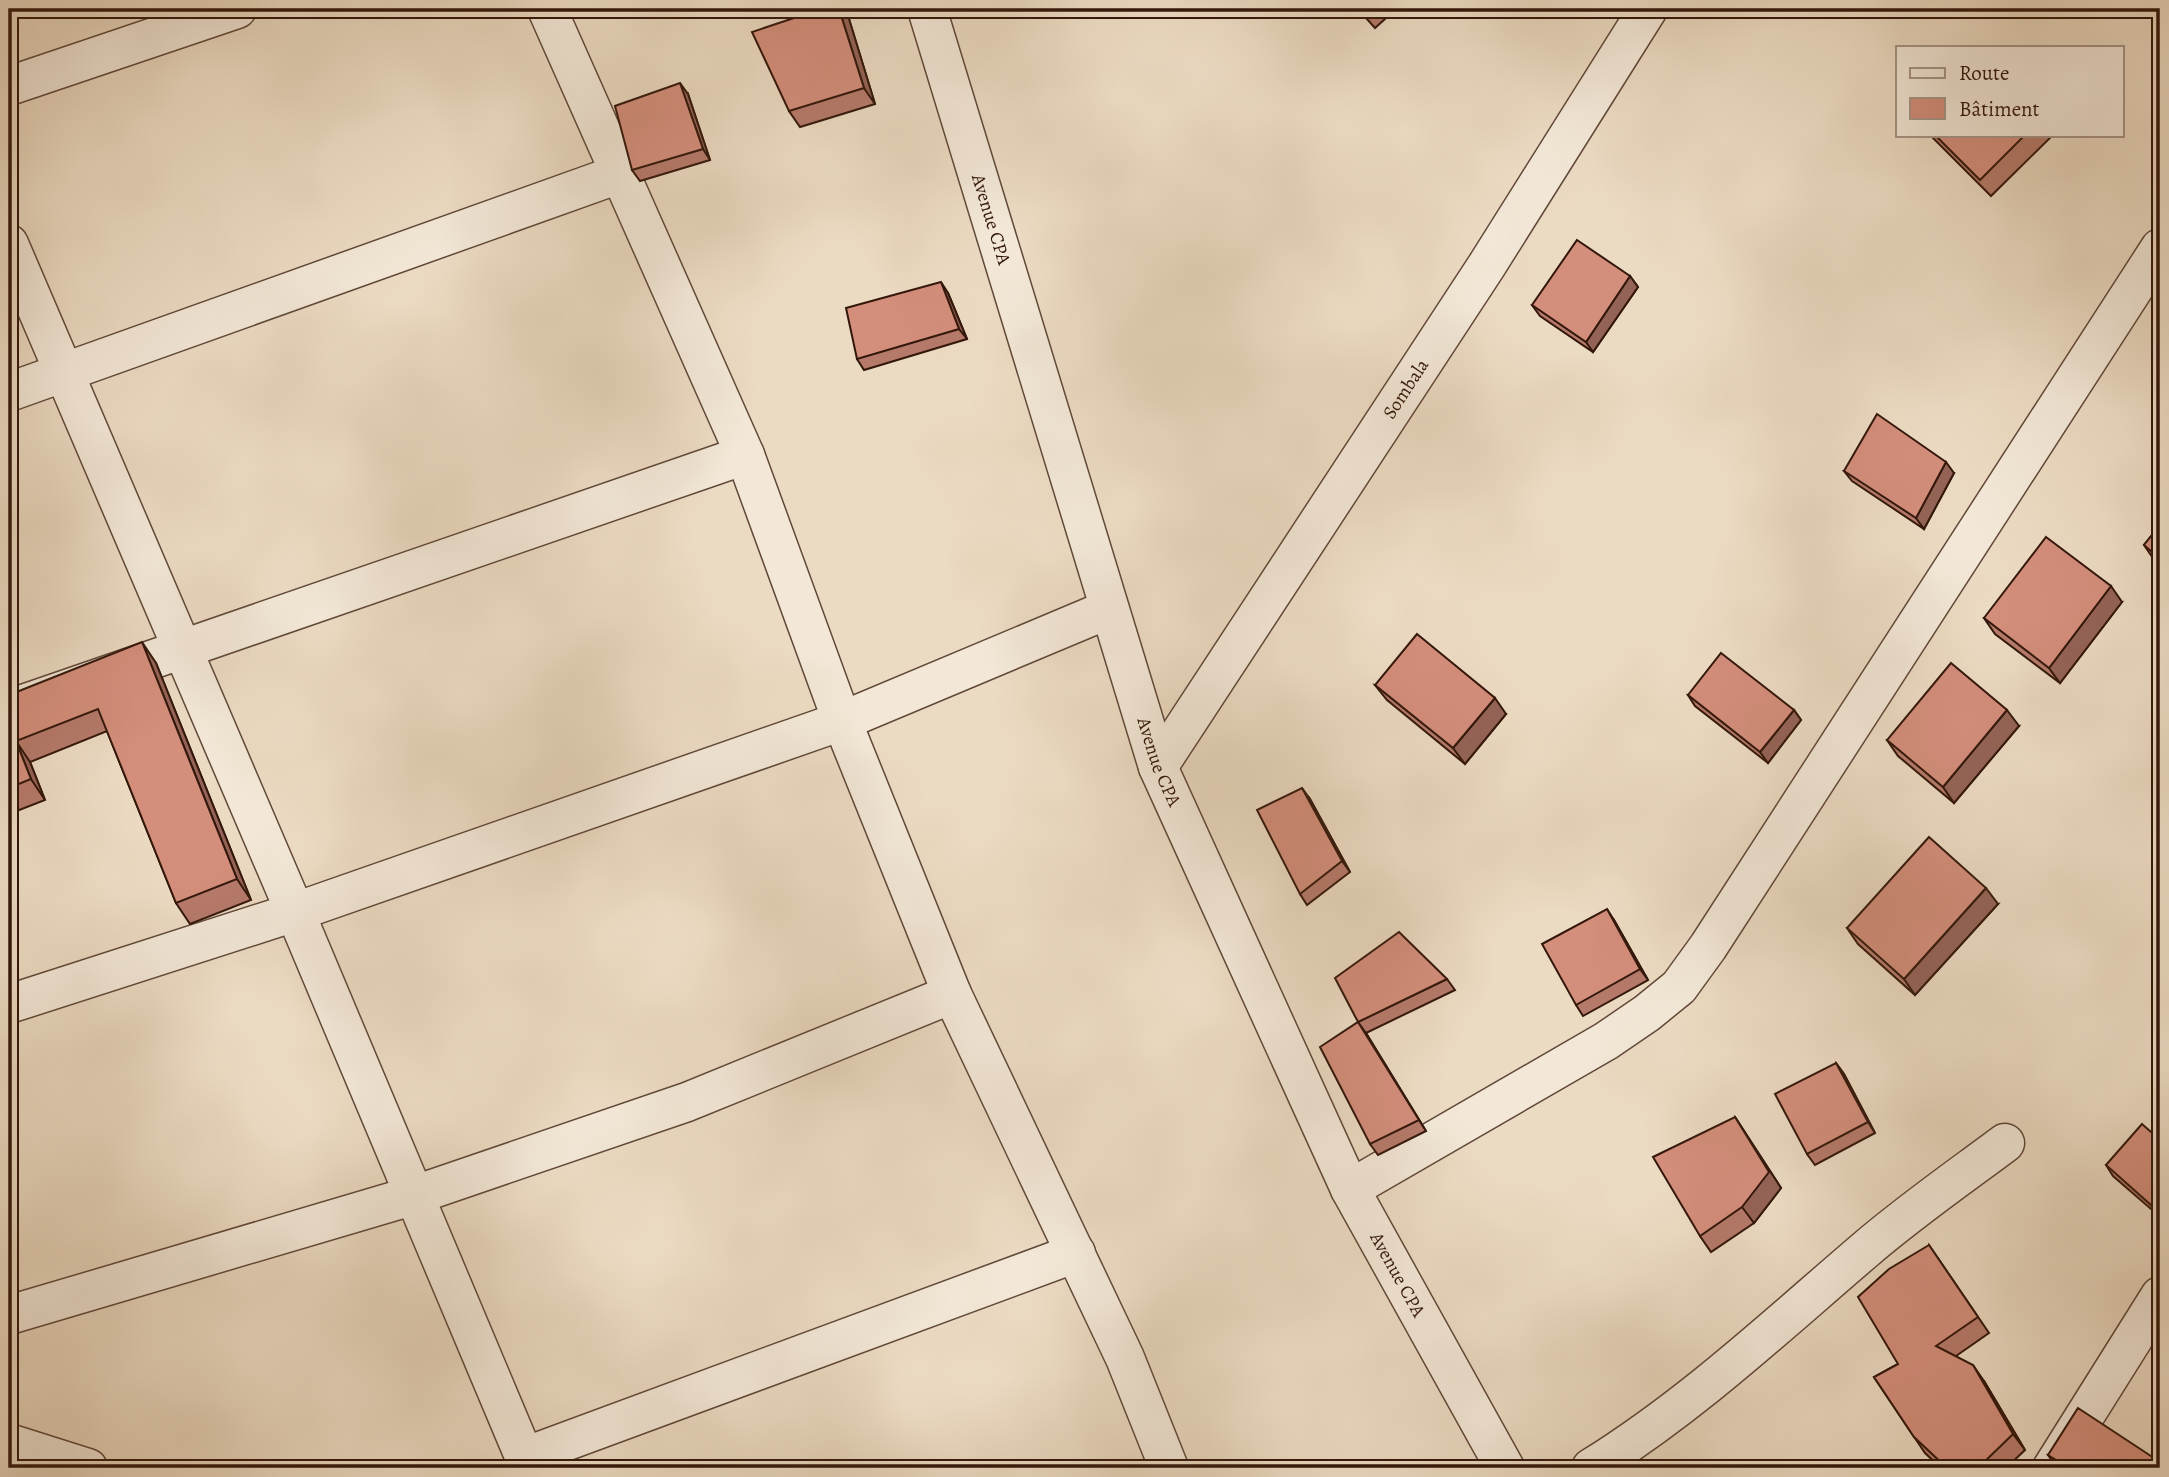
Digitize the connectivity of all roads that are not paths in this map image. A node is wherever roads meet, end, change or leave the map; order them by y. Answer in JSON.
{"nodes":[{"id":1,"x":237,"y":9,"type":"edge"},
{"id":2,"x":547,"y":9,"type":"edge"},
{"id":3,"x":927,"y":9,"type":"edge"},
{"id":4,"x":1648,"y":9,"type":"edge"},
{"id":5,"x":9,"y":86,"type":"edge"},
{"id":6,"x":619,"y":174,"type":"junction"},
{"id":7,"x":9,"y":244,"type":"edge"},
{"id":8,"x":2160,"y":247,"type":"edge"},
{"id":9,"x":62,"y":375,"type":"junction"},
{"id":10,"x":9,"y":392,"type":"edge"},
{"id":11,"x":744,"y":455,"type":"junction"},
{"id":12,"x":1109,"y":609,"type":"junction"},
{"id":13,"x":181,"y":649,"type":"junction"},
{"id":14,"x":9,"y":709,"type":"edge"},
{"id":15,"x":842,"y":721,"type":"junction"},
{"id":16,"x":1158,"y":767,"type":"junction"},
{"id":17,"x":295,"y":912,"type":"junction"},
{"id":18,"x":952,"y":994,"type":"junction"},
{"id":19,"x":9,"y":1004,"type":"edge"},
{"id":20,"x":2004,"y":1143,"type":"dead end"},
{"id":21,"x":1350,"y":1189,"type":"junction"},
{"id":22,"x":415,"y":1195,"type":"junction"},
{"id":23,"x":1076,"y":1253,"type":"junction"},
{"id":24,"x":2160,"y":1296,"type":"edge"},
{"id":25,"x":9,"y":1315,"type":"edge"},
{"id":26,"x":9,"y":1443,"type":"edge"},
{"id":27,"x":527,"y":1463,"type":"edge"},
{"id":28,"x":88,"y":1468,"type":"edge"},
{"id":29,"x":1169,"y":1468,"type":"edge"},
{"id":30,"x":1505,"y":1468,"type":"edge"},
{"id":31,"x":1591,"y":1468,"type":"edge"},
{"id":32,"x":2052,"y":1468,"type":"edge"}],
"edges":[{"from":1,"to":5,"type":"street"},
{"from":2,"to":6,"type":"street"},
{"from":3,"to":12,"type":"street","name":"Avenue CPA"},
{"from":4,"to":16,"type":"street","name":"Sombala"},
{"from":6,"to":9,"type":"street"},
{"from":6,"to":11,"type":"street"},
{"from":7,"to":9,"type":"street"},
{"from":8,"to":21,"type":"street"},
{"from":9,"to":10,"type":"street"},
{"from":9,"to":13,"type":"street"},
{"from":11,"to":13,"type":"street"},
{"from":11,"to":15,"type":"street"},
{"from":12,"to":15,"type":"street"},
{"from":12,"to":16,"type":"street","name":"Avenue CPA"},
{"from":13,"to":14,"type":"street"},
{"from":13,"to":17,"type":"street"},
{"from":15,"to":17,"type":"street"},
{"from":15,"to":18,"type":"street"},
{"from":16,"to":21,"type":"street","name":"Avenue CPA"},
{"from":17,"to":19,"type":"street"},
{"from":17,"to":22,"type":"street"},
{"from":18,"to":22,"type":"street"},
{"from":18,"to":23,"type":"street"},
{"from":20,"to":31,"type":"street"},
{"from":21,"to":30,"type":"street","name":"Avenue CPA"},
{"from":22,"to":25,"type":"street"},
{"from":22,"to":27,"type":"street"},
{"from":23,"to":27,"type":"street"},
{"from":23,"to":29,"type":"street"},
{"from":24,"to":32,"type":"street"},
{"from":26,"to":28,"type":"street"}]}
